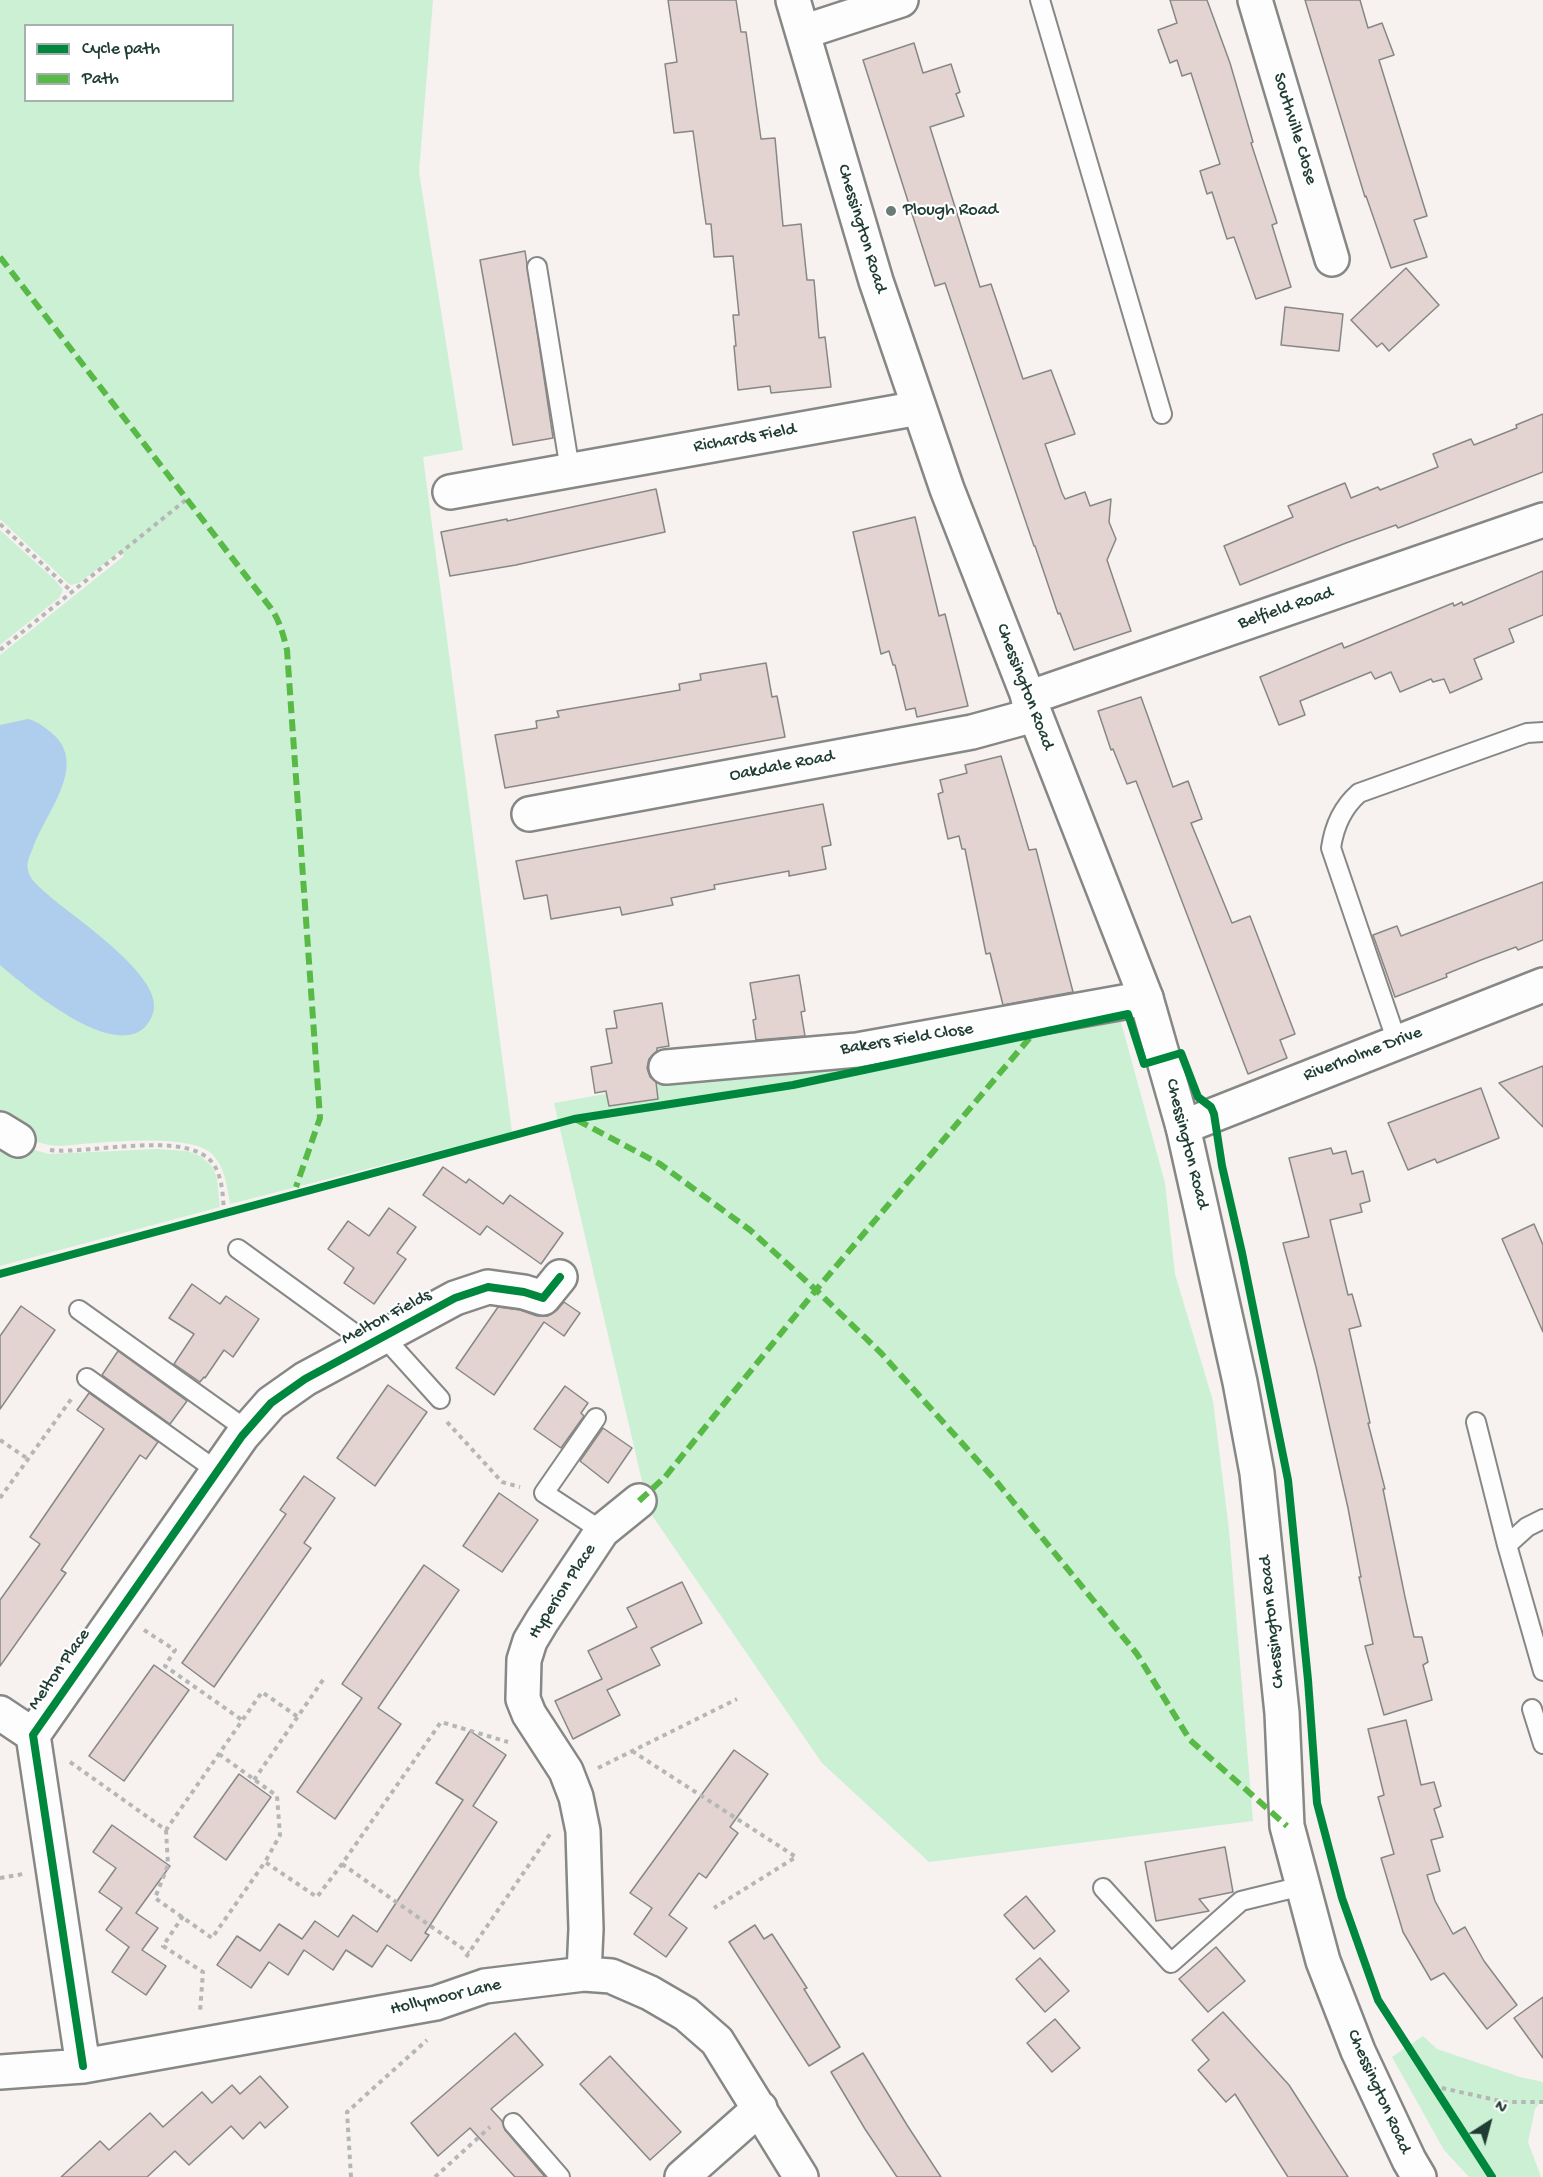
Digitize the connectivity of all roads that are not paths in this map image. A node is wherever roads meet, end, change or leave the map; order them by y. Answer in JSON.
{"nodes":[{"id":1,"x":793,"y":0,"type":"edge"},
{"id":2,"x":901,"y":0,"type":"edge"},
{"id":3,"x":1041,"y":0,"type":"edge"},
{"id":4,"x":1255,"y":0,"type":"edge"},
{"id":5,"x":803,"y":32,"type":"junction"},
{"id":6,"x":1332,"y":259,"type":"dead end"},
{"id":7,"x":537,"y":267,"type":"dead end"},
{"id":8,"x":920,"y":408,"type":"junction"},
{"id":9,"x":1162,"y":414,"type":"dead end"},
{"id":10,"x":570,"y":470,"type":"junction"},
{"id":11,"x":450,"y":492,"type":"dead end"},
{"id":12,"x":1543,"y":520,"type":"edge"},
{"id":13,"x":1031,"y":706,"type":"junction"},
{"id":14,"x":1543,"y":732,"type":"edge"},
{"id":15,"x":529,"y":814,"type":"dead end"},
{"id":16,"x":1543,"y":985,"type":"edge"},
{"id":17,"x":1146,"y":998,"type":"junction"},
{"id":18,"x":1396,"y":1042,"type":"junction"},
{"id":19,"x":666,"y":1067,"type":"dead end"},
{"id":20,"x":1184,"y":1127,"type":"junction"},
{"id":21,"x":238,"y":1250,"type":"dead end"},
{"id":22,"x":560,"y":1277,"type":"dead end"},
{"id":23,"x":80,"y":1310,"type":"dead end"},
{"id":24,"x":376,"y":1340,"type":"junction"},
{"id":25,"x":87,"y":1378,"type":"road end"},
{"id":26,"x":440,"y":1399,"type":"road end"},
{"id":27,"x":596,"y":1418,"type":"dead end"},
{"id":28,"x":1476,"y":1422,"type":"dead end"},
{"id":29,"x":245,"y":1433,"type":"junction"},
{"id":30,"x":217,"y":1471,"type":"junction"},
{"id":31,"x":639,"y":1502,"type":"dead end"},
{"id":32,"x":1543,"y":1519,"type":"edge"},
{"id":33,"x":602,"y":1532,"type":"junction"},
{"id":34,"x":1507,"y":1545,"type":"junction"},
{"id":35,"x":1543,"y":1671,"type":"edge"},
{"id":36,"x":1532,"y":1709,"type":"dead end"},
{"id":37,"x":0,"y":1713,"type":"edge"},
{"id":38,"x":33,"y":1735,"type":"junction"},
{"id":39,"x":1543,"y":1744,"type":"edge"},
{"id":40,"x":1302,"y":1886,"type":"junction"},
{"id":41,"x":1103,"y":1888,"type":"dead end"},
{"id":42,"x":584,"y":1974,"type":"junction"},
{"id":43,"x":83,"y":2066,"type":"junction"},
{"id":44,"x":0,"y":2072,"type":"edge"},
{"id":45,"x":760,"y":2108,"type":"junction"},
{"id":46,"x":513,"y":2124,"type":"road end"},
{"id":47,"x":560,"y":2177,"type":"edge"},
{"id":48,"x":682,"y":2177,"type":"edge"},
{"id":49,"x":801,"y":2177,"type":"edge"},
{"id":50,"x":1419,"y":2177,"type":"edge"}],
"edges":[{"from":1,"to":5,"type":"street","name":"Chessington Road"},
{"from":2,"to":5,"type":"street"},
{"from":3,"to":9,"type":"lane"},
{"from":4,"to":6,"type":"street","name":"Southville Close"},
{"from":5,"to":8,"type":"street","name":"Chessington Road"},
{"from":7,"to":10,"type":"lane"},
{"from":8,"to":10,"type":"street","name":"Richards Field"},
{"from":8,"to":13,"type":"street","name":"Chessington Road"},
{"from":10,"to":11,"type":"street","name":"Richards Field"},
{"from":12,"to":13,"type":"street","name":"Belfield Road"},
{"from":13,"to":15,"type":"street","name":"Oakdale Road"},
{"from":13,"to":17,"type":"street","name":"Chessington Road"},
{"from":14,"to":18,"type":"lane"},
{"from":16,"to":18,"type":"street","name":"Riverholme Drive"},
{"from":17,"to":19,"type":"street","name":"Bakers Field Close"},
{"from":17,"to":20,"type":"street","name":"Chessington Road"},
{"from":18,"to":20,"type":"street","name":"Riverholme Drive"},
{"from":20,"to":40,"type":"street","name":"Chessington Road"},
{"from":21,"to":24,"type":"lane"},
{"from":22,"to":24,"type":"street","name":"Melton Fields"},
{"from":23,"to":29,"type":"lane"},
{"from":24,"to":26,"type":"lane"},
{"from":24,"to":29,"type":"street","name":"Melton Fields"},
{"from":25,"to":30,"type":"lane"},
{"from":27,"to":33,"type":"lane"},
{"from":28,"to":34,"type":"lane"},
{"from":29,"to":30,"type":"street","name":"Melton Place"},
{"from":30,"to":38,"type":"street","name":"Melton Place"},
{"from":31,"to":33,"type":"street","name":"Hyperion Place"},
{"from":32,"to":34,"type":"lane"},
{"from":33,"to":42,"type":"street","name":"Hyperion Place"},
{"from":34,"to":35,"type":"lane"},
{"from":36,"to":39,"type":"lane"},
{"from":37,"to":38,"type":"street"},
{"from":38,"to":43,"type":"street","name":"Melton Place"},
{"from":40,"to":41,"type":"lane"},
{"from":40,"to":50,"type":"street","name":"Chessington Road"},
{"from":42,"to":43,"type":"street","name":"Hollymoor Lane"},
{"from":42,"to":45,"type":"street","name":"Hollymoor Lane"},
{"from":43,"to":44,"type":"street","name":"Hollymoor Lane"},
{"from":45,"to":48,"type":"street"},
{"from":45,"to":49,"type":"street","name":"Hollymoor Lane"},
{"from":46,"to":47,"type":"lane"}]}
